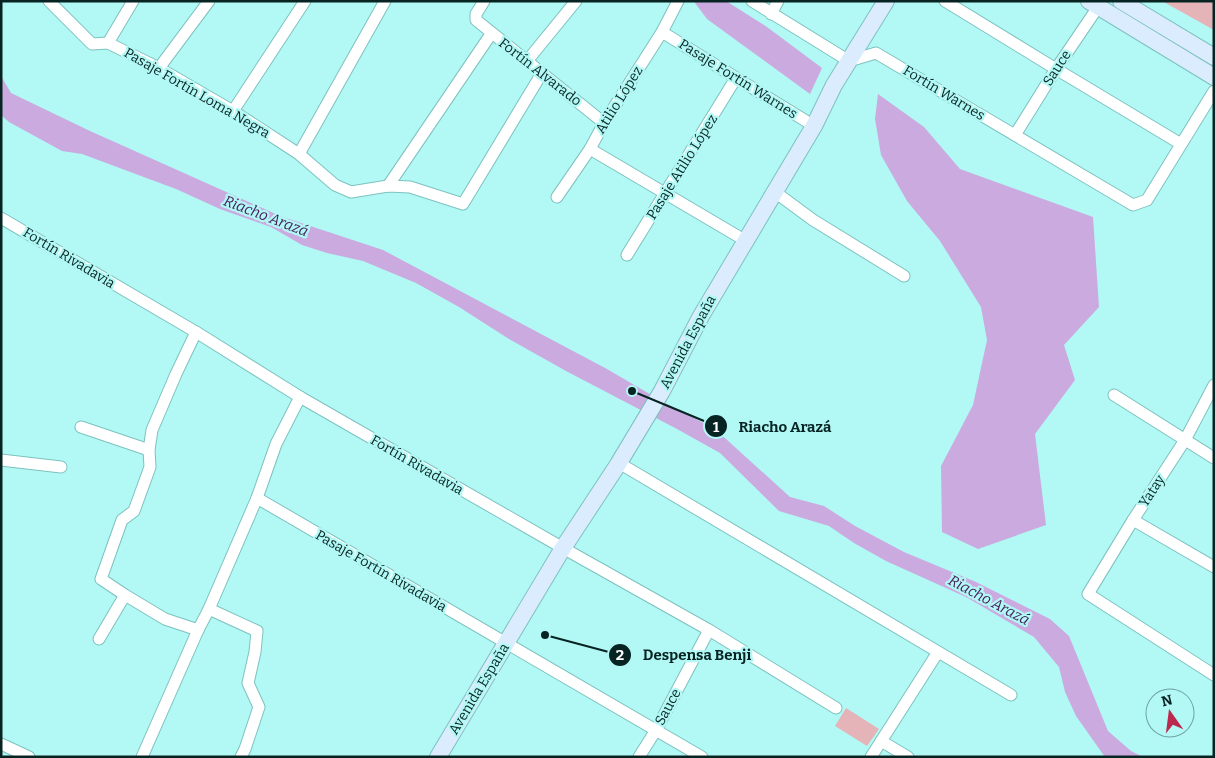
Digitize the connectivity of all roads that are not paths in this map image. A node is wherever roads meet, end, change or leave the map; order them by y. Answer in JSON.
{"nodes":[{"id":1,"x":49,"y":1,"type":"edge"},
{"id":2,"x":133,"y":1,"type":"edge"},
{"id":3,"x":209,"y":1,"type":"edge"},
{"id":4,"x":305,"y":1,"type":"edge"},
{"id":5,"x":385,"y":1,"type":"edge"},
{"id":6,"x":484,"y":1,"type":"edge"},
{"id":7,"x":576,"y":1,"type":"edge"},
{"id":8,"x":678,"y":1,"type":"edge"},
{"id":9,"x":752,"y":1,"type":"edge"},
{"id":10,"x":778,"y":1,"type":"edge"},
{"id":11,"x":886,"y":1,"type":"edge"},
{"id":12,"x":945,"y":1,"type":"edge"},
{"id":13,"x":1121,"y":1,"type":"edge"},
{"id":14,"x":1096,"y":3,"type":"edge"},
{"id":15,"x":771,"y":14,"type":"junction"},
{"id":16,"x":662,"y":32,"type":"junction"},
{"id":17,"x":491,"y":34,"type":"junction"},
{"id":18,"x":108,"y":43,"type":"junction"},
{"id":19,"x":1214,"y":57,"type":"edge"},
{"id":20,"x":849,"y":61,"type":"junction"},
{"id":21,"x":526,"y":62,"type":"junction"},
{"id":22,"x":160,"y":68,"type":"junction"},
{"id":23,"x":1056,"y":69,"type":"junction"},
{"id":24,"x":542,"y":74,"type":"junction"},
{"id":25,"x":1214,"y":77,"type":"edge"},
{"id":26,"x":736,"y":78,"type":"junction"},
{"id":27,"x":1214,"y":91,"type":"edge"},
{"id":28,"x":233,"y":111,"type":"junction"},
{"id":29,"x":604,"y":123,"type":"junction"},
{"id":30,"x":814,"y":126,"type":"junction"},
{"id":31,"x":1015,"y":135,"type":"junction"},
{"id":32,"x":1181,"y":144,"type":"junction"},
{"id":33,"x":590,"y":149,"type":"junction"},
{"id":34,"x":300,"y":154,"type":"junction"},
{"id":35,"x":388,"y":186,"type":"junction"},
{"id":36,"x":775,"y":192,"type":"junction"},
{"id":37,"x":666,"y":193,"type":"junction"},
{"id":38,"x":557,"y":197,"type":"dead end"},
{"id":39,"x":1,"y":218,"type":"edge"},
{"id":40,"x":746,"y":241,"type":"junction"},
{"id":41,"x":627,"y":255,"type":"dead end"},
{"id":42,"x":904,"y":276,"type":"dead end"},
{"id":43,"x":196,"y":332,"type":"junction"},
{"id":44,"x":1214,"y":385,"type":"edge"},
{"id":45,"x":1114,"y":395,"type":"dead end"},
{"id":46,"x":300,"y":397,"type":"junction"},
{"id":47,"x":81,"y":427,"type":"dead end"},
{"id":48,"x":1185,"y":440,"type":"junction"},
{"id":49,"x":149,"y":450,"type":"junction"},
{"id":50,"x":1214,"y":458,"type":"edge"},
{"id":51,"x":1,"y":460,"type":"edge"},
{"id":52,"x":619,"y":462,"type":"junction"},
{"id":53,"x":61,"y":467,"type":"dead end"},
{"id":54,"x":257,"y":498,"type":"junction"},
{"id":55,"x":1134,"y":520,"type":"junction"},
{"id":56,"x":563,"y":548,"type":"junction"},
{"id":57,"x":1214,"y":566,"type":"edge"},
{"id":58,"x":125,"y":595,"type":"junction"},
{"id":59,"x":209,"y":609,"type":"junction"},
{"id":60,"x":198,"y":630,"type":"junction"},
{"id":61,"x":709,"y":630,"type":"junction"},
{"id":62,"x":99,"y":639,"type":"dead end"},
{"id":63,"x":506,"y":643,"type":"junction"},
{"id":64,"x":938,"y":652,"type":"junction"},
{"id":65,"x":1214,"y":675,"type":"edge"},
{"id":66,"x":1011,"y":695,"type":"dead end"},
{"id":67,"x":836,"y":708,"type":"dead end"},
{"id":68,"x":656,"y":730,"type":"junction"},
{"id":69,"x":881,"y":741,"type":"junction"},
{"id":70,"x":1,"y":744,"type":"edge"},
{"id":71,"x":29,"y":757,"type":"edge"},
{"id":72,"x":142,"y":757,"type":"edge"},
{"id":73,"x":241,"y":757,"type":"edge"},
{"id":74,"x":438,"y":757,"type":"edge"},
{"id":75,"x":638,"y":757,"type":"edge"},
{"id":76,"x":702,"y":757,"type":"edge"},
{"id":77,"x":871,"y":757,"type":"edge"},
{"id":78,"x":908,"y":757,"type":"edge"}],
"edges":[{"from":1,"to":18,"type":"street","name":"Pasaje Fortín Loma Negra"},
{"from":2,"to":18,"type":"street"},
{"from":3,"to":22,"type":"street"},
{"from":4,"to":28,"type":"street"},
{"from":5,"to":34,"type":"street"},
{"from":6,"to":17,"type":"street","name":"Fortín Alvarado"},
{"from":7,"to":21,"type":"street"},
{"from":8,"to":16,"type":"street","name":"Atilio López"},
{"from":9,"to":15,"type":"street"},
{"from":10,"to":15,"type":"street"},
{"from":11,"to":20,"type":"main road","name":"Avenida España"},
{"from":12,"to":23,"type":"street"},
{"from":13,"to":19,"type":"main road"},
{"from":14,"to":23,"type":"street","name":"Sauce"},
{"from":14,"to":25,"type":"main road"},
{"from":15,"to":20,"type":"street"},
{"from":16,"to":26,"type":"street","name":"Pasaje Fortín Warnes"},
{"from":16,"to":29,"type":"street","name":"Atilio López"},
{"from":17,"to":21,"type":"street","name":"Fortín Alvarado"},
{"from":17,"to":35,"type":"street"},
{"from":18,"to":22,"type":"street","name":"Pasaje Fortín Loma Negra"},
{"from":20,"to":30,"type":"main road","name":"Avenida España"},
{"from":20,"to":31,"type":"street","name":"Fortín Warnes"},
{"from":21,"to":24,"type":"street","name":"Fortín Alvarado"},
{"from":22,"to":28,"type":"street","name":"Pasaje Fortín Loma Negra"},
{"from":23,"to":31,"type":"street","name":"Sauce"},
{"from":23,"to":32,"type":"street"},
{"from":24,"to":29,"type":"street","name":"Fortín Alvarado"},
{"from":24,"to":35,"type":"street","name":"Pasaje Fortín Loma Negra"},
{"from":26,"to":30,"type":"street","name":"Pasaje Fortín Warnes"},
{"from":26,"to":37,"type":"street","name":"Pasaje Atilio López"},
{"from":27,"to":32,"type":"street"},
{"from":28,"to":34,"type":"street","name":"Pasaje Fortín Loma Negra"},
{"from":29,"to":33,"type":"street","name":"Atilio López"},
{"from":30,"to":36,"type":"main road","name":"Avenida España"},
{"from":31,"to":32,"type":"street","name":"Fortín Warnes"},
{"from":33,"to":37,"type":"street"},
{"from":33,"to":38,"type":"street","name":"Atilio López"},
{"from":34,"to":35,"type":"street","name":"Pasaje Fortín Loma Negra"},
{"from":36,"to":40,"type":"main road","name":"Avenida España"},
{"from":36,"to":42,"type":"street"},
{"from":37,"to":40,"type":"street"},
{"from":37,"to":41,"type":"street","name":"Pasaje Atilio López"},
{"from":39,"to":43,"type":"street","name":"Fortín Rivadavia"},
{"from":40,"to":52,"type":"main road","name":"Avenida España"},
{"from":43,"to":46,"type":"street","name":"Fortín Rivadavia"},
{"from":43,"to":49,"type":"street"},
{"from":44,"to":48,"type":"street","name":"Yatay"},
{"from":45,"to":48,"type":"street"},
{"from":46,"to":54,"type":"street"},
{"from":46,"to":56,"type":"street","name":"Fortín Rivadavia"},
{"from":47,"to":49,"type":"street"},
{"from":48,"to":50,"type":"street"},
{"from":48,"to":55,"type":"street","name":"Yatay"},
{"from":49,"to":58,"type":"street"},
{"from":51,"to":53,"type":"street"},
{"from":52,"to":56,"type":"main road","name":"Avenida España"},
{"from":52,"to":64,"type":"street"},
{"from":54,"to":59,"type":"street"},
{"from":54,"to":63,"type":"street","name":"Pasaje Fortín Rivadavia"},
{"from":55,"to":57,"type":"street"},
{"from":55,"to":65,"type":"street","name":"Yatay"},
{"from":56,"to":61,"type":"street","name":"Fortín Rivadavia"},
{"from":56,"to":63,"type":"main road","name":"Avenida España"},
{"from":58,"to":60,"type":"street"},
{"from":58,"to":62,"type":"street"},
{"from":59,"to":60,"type":"street"},
{"from":59,"to":73,"type":"street"},
{"from":60,"to":72,"type":"street"},
{"from":61,"to":67,"type":"street","name":"Fortín Rivadavia"},
{"from":61,"to":68,"type":"street","name":"Sauce"},
{"from":63,"to":68,"type":"street","name":"Pasaje Fortín Rivadavia"},
{"from":63,"to":74,"type":"main road","name":"Avenida España"},
{"from":64,"to":66,"type":"street"},
{"from":64,"to":69,"type":"street"},
{"from":68,"to":75,"type":"street","name":"Sauce"},
{"from":68,"to":76,"type":"street","name":"Pasaje Fortín Rivadavia"},
{"from":69,"to":77,"type":"street"},
{"from":69,"to":78,"type":"street"},
{"from":70,"to":71,"type":"street"}]}
